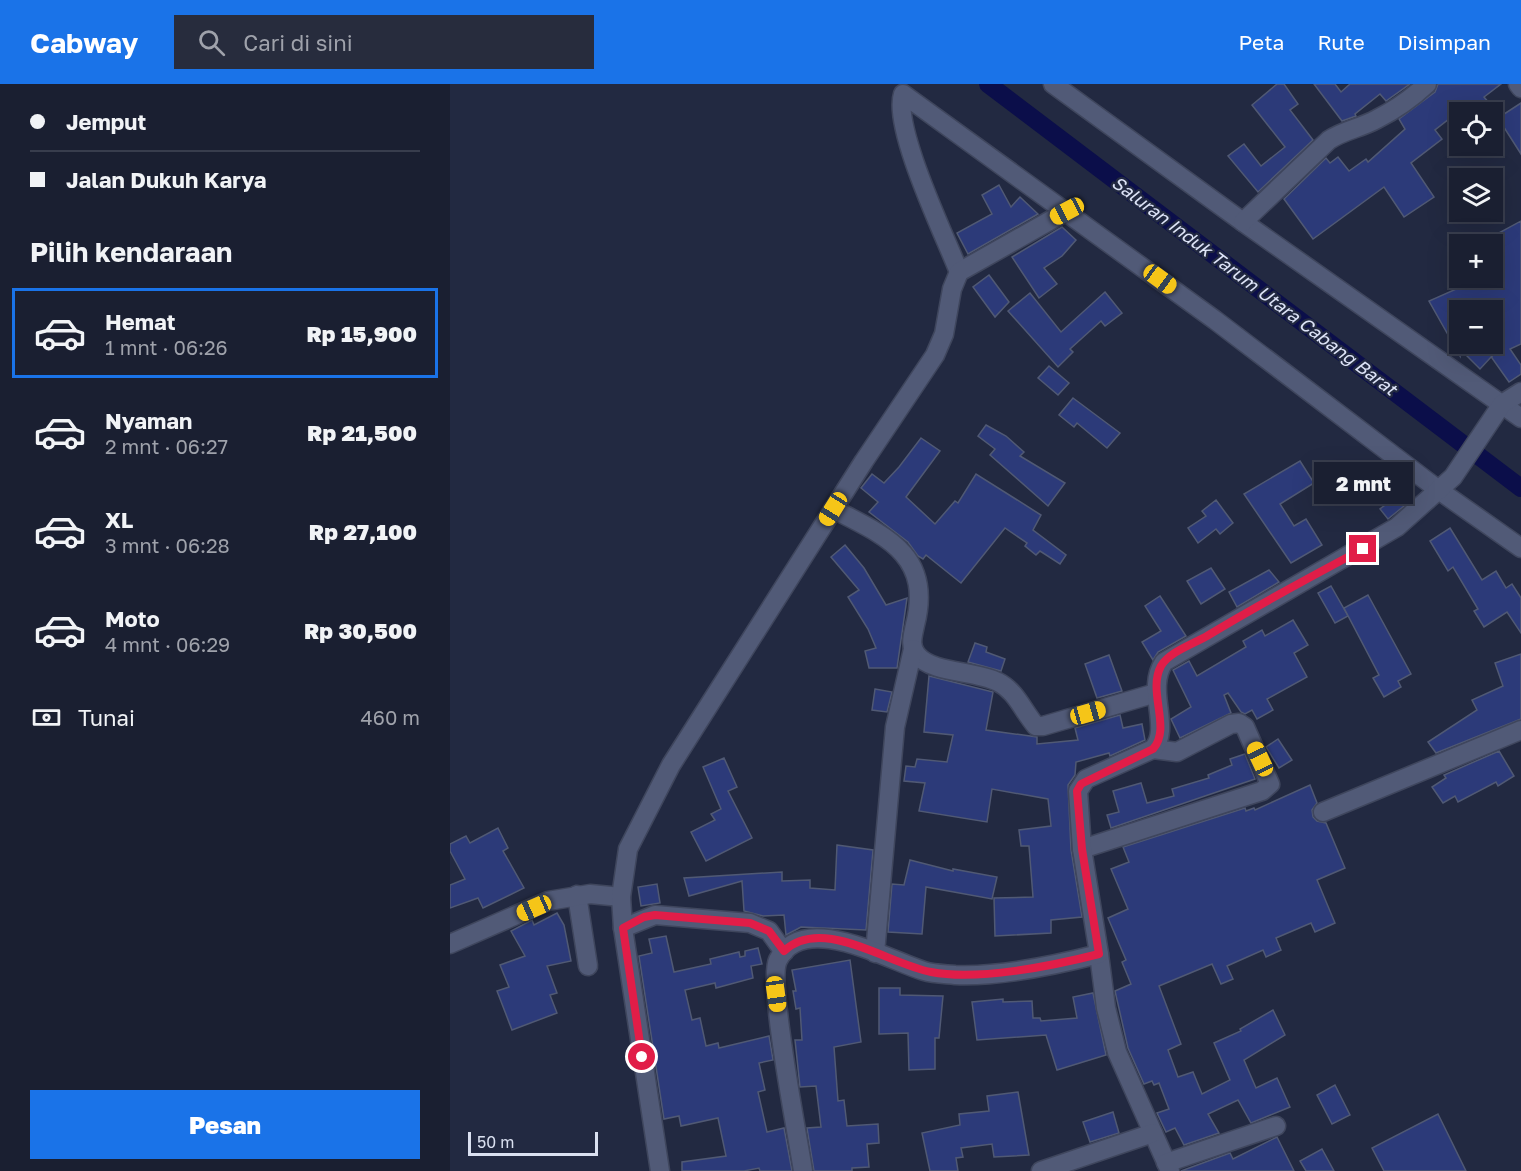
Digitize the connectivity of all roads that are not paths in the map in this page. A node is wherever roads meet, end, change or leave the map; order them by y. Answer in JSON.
{"nodes":[{"id":1,"x":1053,"y":84,"type":"edge"},
{"id":2,"x":1428,"y":84,"type":"edge"},
{"id":3,"x":1518,"y":84,"type":"edge"},
{"id":4,"x":1521,"y":88,"type":"edge"},
{"id":5,"x":1067,"y":211,"type":"junction"},
{"id":6,"x":1243,"y":222,"type":"junction"},
{"id":7,"x":959,"y":272,"type":"junction"},
{"id":8,"x":1521,"y":392,"type":"edge"},
{"id":9,"x":1498,"y":410,"type":"junction"},
{"id":10,"x":1521,"y":418,"type":"edge"},
{"id":11,"x":1440,"y":491,"type":"junction"},
{"id":12,"x":833,"y":509,"type":"junction"},
{"id":13,"x":1521,"y":548,"type":"edge"},
{"id":14,"x":913,"y":649,"type":"junction"},
{"id":15,"x":1156,"y":693,"type":"junction"},
{"id":16,"x":1521,"y":730,"type":"edge"},
{"id":17,"x":1153,"y":749,"type":"junction"},
{"id":18,"x":1323,"y":812,"type":"dead end"},
{"id":19,"x":1082,"y":849,"type":"junction"},
{"id":20,"x":577,"y":895,"type":"junction"},
{"id":21,"x":621,"y":897,"type":"junction"},
{"id":22,"x":623,"y":928,"type":"junction"},
{"id":23,"x":450,"y":944,"type":"edge"},
{"id":24,"x":784,"y":951,"type":"junction"},
{"id":25,"x":875,"y":952,"type":"junction"},
{"id":26,"x":1099,"y":954,"type":"junction"},
{"id":27,"x":588,"y":966,"type":"dead end"},
{"id":28,"x":1276,"y":1126,"type":"dead end"},
{"id":29,"x":1153,"y":1133,"type":"junction"},
{"id":30,"x":1168,"y":1167,"type":"edge"},
{"id":31,"x":660,"y":1171,"type":"edge"},
{"id":32,"x":803,"y":1171,"type":"edge"},
{"id":33,"x":1041,"y":1171,"type":"edge"}],
"edges":[{"from":1,"to":6,"type":"street"},
{"from":2,"to":6,"type":"street"},
{"from":3,"to":4,"type":"street"},
{"from":5,"to":7,"type":"street"},
{"from":5,"to":7,"type":"street"},
{"from":5,"to":11,"type":"street"},
{"from":6,"to":9,"type":"street"},
{"from":7,"to":12,"type":"street"},
{"from":8,"to":9,"type":"street"},
{"from":9,"to":10,"type":"street"},
{"from":9,"to":11,"type":"street"},
{"from":11,"to":13,"type":"street"},
{"from":11,"to":15,"type":"street"},
{"from":12,"to":14,"type":"street"},
{"from":12,"to":21,"type":"street"},
{"from":14,"to":15,"type":"street"},
{"from":14,"to":25,"type":"street"},
{"from":15,"to":17,"type":"street"},
{"from":16,"to":18,"type":"street"},
{"from":17,"to":19,"type":"street"},
{"from":17,"to":19,"type":"street"},
{"from":19,"to":26,"type":"street"},
{"from":20,"to":21,"type":"street"},
{"from":20,"to":23,"type":"street"},
{"from":20,"to":27,"type":"street"},
{"from":21,"to":22,"type":"street"},
{"from":22,"to":24,"type":"street"},
{"from":22,"to":31,"type":"street"},
{"from":24,"to":25,"type":"street"},
{"from":24,"to":32,"type":"street"},
{"from":25,"to":26,"type":"street"},
{"from":26,"to":29,"type":"street"},
{"from":28,"to":30,"type":"street"},
{"from":29,"to":30,"type":"street"},
{"from":29,"to":33,"type":"street"}]}
